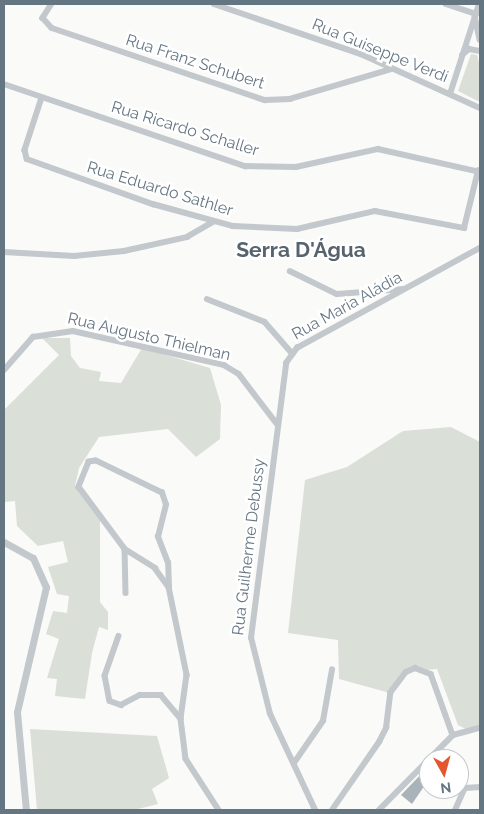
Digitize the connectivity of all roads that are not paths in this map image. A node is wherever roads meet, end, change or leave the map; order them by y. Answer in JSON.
{"nodes":[{"id":1,"x":52,"y":4,"type":"edge"},
{"id":2,"x":214,"y":4,"type":"edge"},
{"id":3,"x":446,"y":4,"type":"edge"},
{"id":4,"x":479,"y":4,"type":"edge"},
{"id":5,"x":475,"y":15,"type":"junction"},
{"id":6,"x":480,"y":38,"type":"edge"},
{"id":7,"x":480,"y":50,"type":"edge"},
{"id":8,"x":460,"y":58,"type":"junction"},
{"id":9,"x":391,"y":69,"type":"junction"},
{"id":10,"x":4,"y":84,"type":"edge"},
{"id":11,"x":450,"y":94,"type":"junction"},
{"id":12,"x":42,"y":98,"type":"junction"},
{"id":13,"x":480,"y":108,"type":"edge"},
{"id":14,"x":479,"y":172,"type":"edge"},
{"id":15,"x":213,"y":222,"type":"junction"},
{"id":16,"x":480,"y":248,"type":"edge"},
{"id":17,"x":4,"y":252,"type":"edge"},
{"id":18,"x":290,"y":271,"type":"dead end"},
{"id":19,"x":406,"y":289,"type":"junction"},
{"id":20,"x":207,"y":299,"type":"dead end"},
{"id":21,"x":292,"y":353,"type":"junction"},
{"id":22,"x":4,"y":370,"type":"edge"},
{"id":23,"x":278,"y":425,"type":"junction"},
{"id":24,"x":4,"y":542,"type":"edge"},
{"id":25,"x":126,"y":549,"type":"junction"},
{"id":26,"x":169,"y":586,"type":"junction"},
{"id":27,"x":126,"y":593,"type":"dead end"},
{"id":28,"x":119,"y":636,"type":"dead end"},
{"id":29,"x":332,"y":670,"type":"dead end"},
{"id":30,"x":180,"y":719,"type":"junction"},
{"id":31,"x":480,"y":728,"type":"edge"},
{"id":32,"x":453,"y":734,"type":"junction"},
{"id":33,"x":440,"y":749,"type":"edge"},
{"id":34,"x":294,"y":763,"type":"junction"},
{"id":35,"x":419,"y":771,"type":"edge"},
{"id":36,"x":26,"y":810,"type":"edge"},
{"id":37,"x":219,"y":810,"type":"edge"},
{"id":38,"x":316,"y":810,"type":"edge"},
{"id":39,"x":332,"y":810,"type":"edge"},
{"id":40,"x":380,"y":810,"type":"edge"}],
"edges":[{"from":1,"to":9,"type":"street","name":"Rua Franz Schubert"},
{"from":2,"to":9,"type":"street","name":"Rua Guiseppe Verdi"},
{"from":3,"to":5,"type":"street"},
{"from":4,"to":5,"type":"street","name":"Rua Guiseppe Verdi"},
{"from":5,"to":6,"type":"street","name":"Rua Guiseppe Verdi"},
{"from":5,"to":8,"type":"street","name":"Rua Guiseppe Verdi"},
{"from":7,"to":8,"type":"street"},
{"from":8,"to":11,"type":"street","name":"Rua Guiseppe Verdi"},
{"from":9,"to":11,"type":"street","name":"Rua Guiseppe Verdi"},
{"from":10,"to":12,"type":"street","name":"Rua Ricardo Schaller"},
{"from":11,"to":13,"type":"street","name":"Rua Guiseppe Verdi"},
{"from":12,"to":14,"type":"street","name":"Rua Ricardo Schaller"},
{"from":12,"to":15,"type":"street","name":"Rua Eduardo Sathler"},
{"from":14,"to":15,"type":"street","name":"Rua Eduardo Sathler"},
{"from":15,"to":17,"type":"street"},
{"from":16,"to":19,"type":"street","name":"Rua Maria Aládia"},
{"from":18,"to":19,"type":"street"},
{"from":19,"to":21,"type":"street","name":"Rua Maria Aládia"},
{"from":20,"to":21,"type":"street"},
{"from":21,"to":23,"type":"street","name":"Rua Maria Aládia"},
{"from":22,"to":23,"type":"street","name":"Rua Augusto Thielman"},
{"from":23,"to":34,"type":"street","name":"Rua Guilherme Debussy"},
{"from":24,"to":36,"type":"street"},
{"from":25,"to":26,"type":"street"},
{"from":25,"to":26,"type":"street"},
{"from":25,"to":27,"type":"street"},
{"from":26,"to":30,"type":"street"},
{"from":28,"to":30,"type":"street"},
{"from":29,"to":34,"type":"street"},
{"from":30,"to":37,"type":"street"},
{"from":31,"to":32,"type":"street"},
{"from":32,"to":33,"type":"street"},
{"from":32,"to":39,"type":"street"},
{"from":34,"to":38,"type":"street","name":"Rua Guilherme Debussy"},
{"from":35,"to":40,"type":"street"}]}
